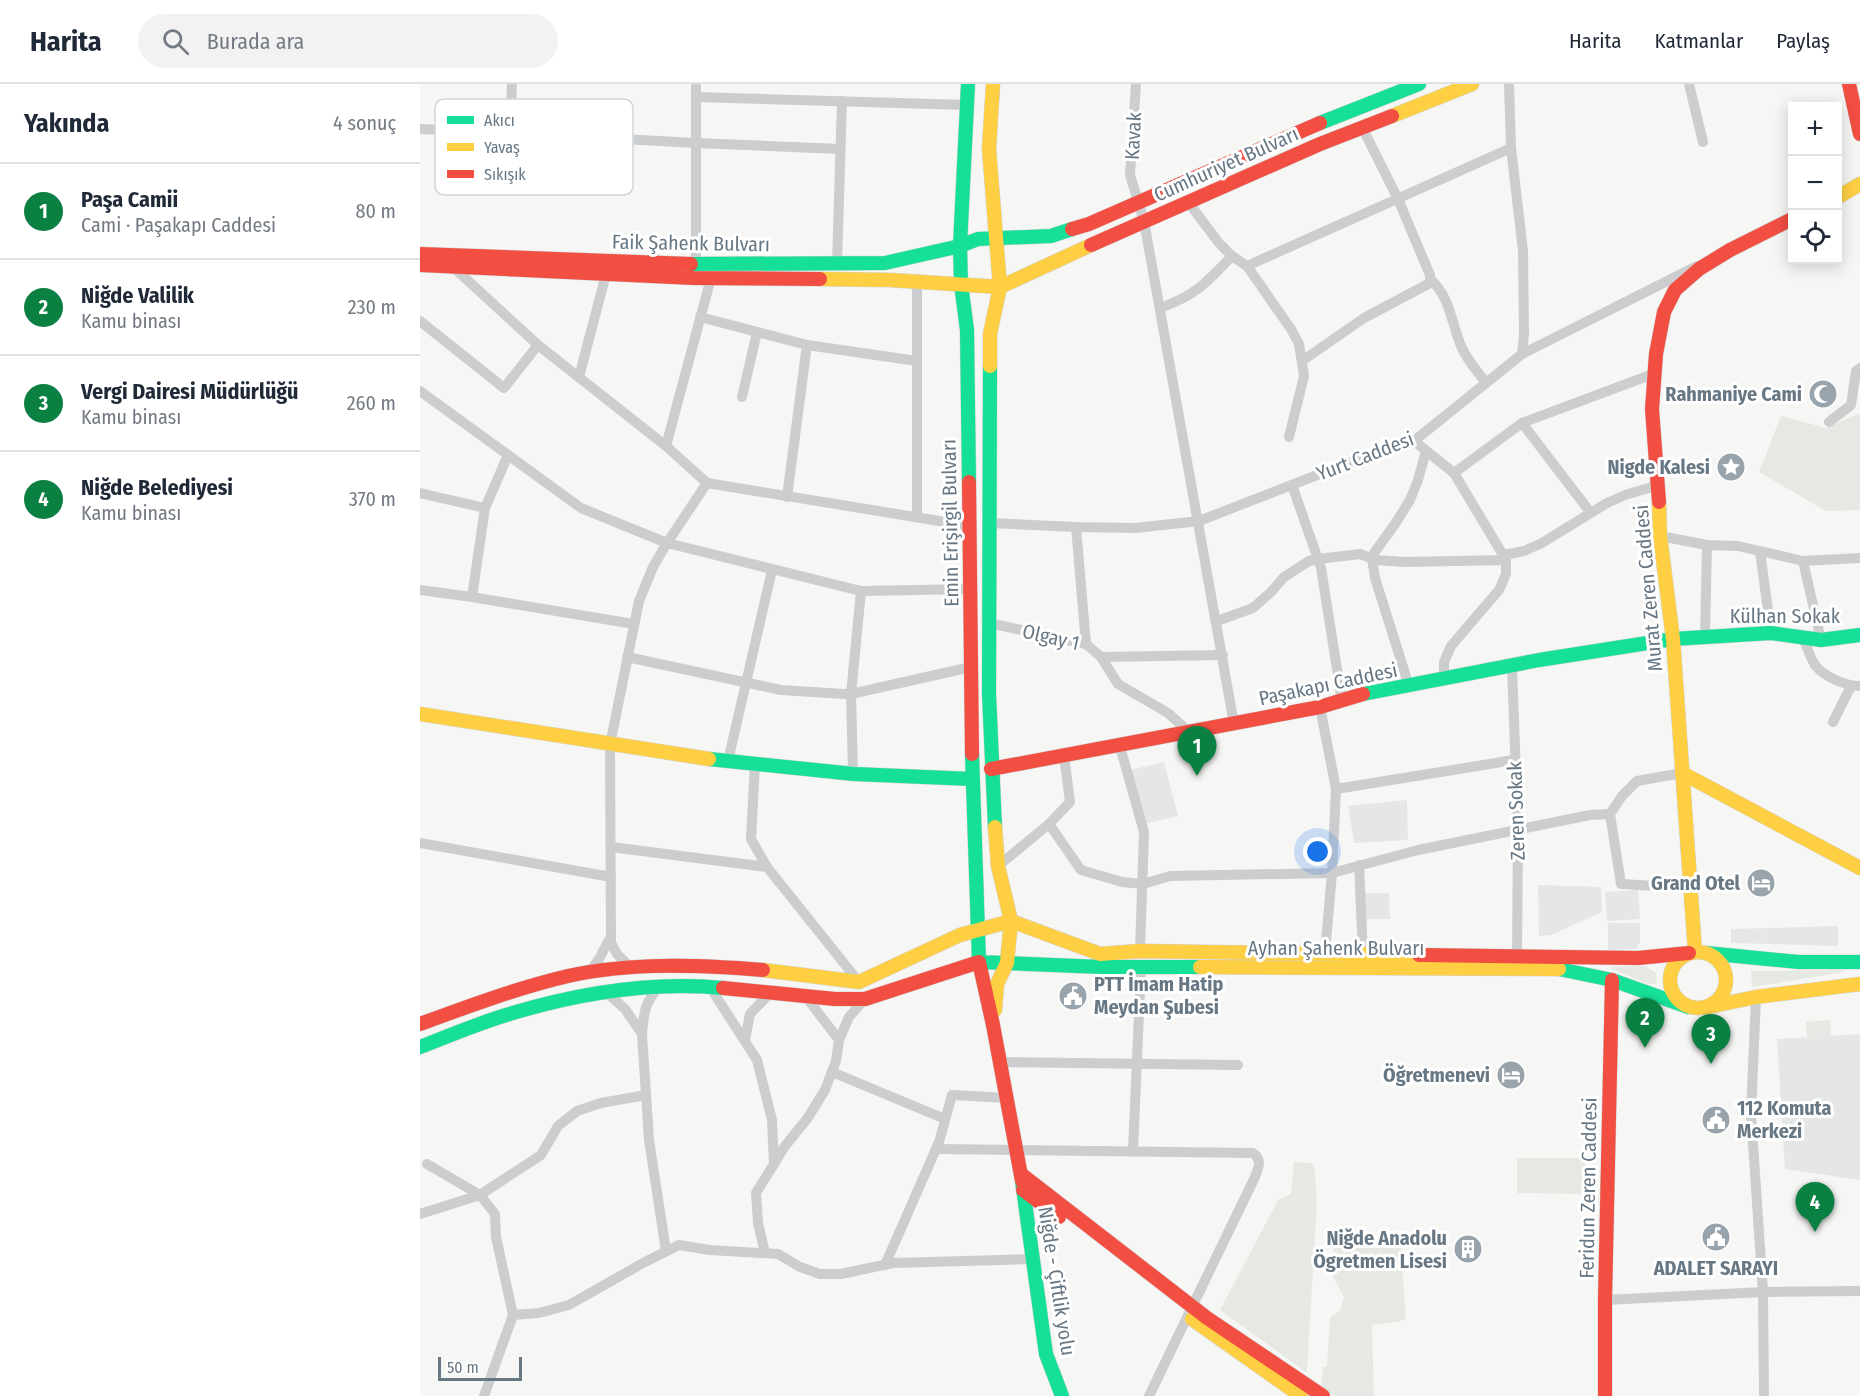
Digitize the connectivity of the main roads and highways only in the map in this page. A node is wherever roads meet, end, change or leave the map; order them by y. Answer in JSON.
{"nodes":[{"id":1,"x":968,"y":84,"type":"edge"},
{"id":2,"x":993,"y":84,"type":"edge"},
{"id":3,"x":1419,"y":84,"type":"edge"},
{"id":4,"x":1472,"y":84,"type":"edge"},
{"id":5,"x":1849,"y":84,"type":"edge"},
{"id":6,"x":1860,"y":134,"type":"edge"},
{"id":7,"x":1860,"y":184,"type":"edge"},
{"id":8,"x":1842,"y":195,"type":"edge"},
{"id":9,"x":1788,"y":221,"type":"edge"},
{"id":10,"x":997,"y":239,"type":"junction"},
{"id":11,"x":960,"y":246,"type":"junction"},
{"id":12,"x":420,"y":254,"type":"edge"},
{"id":13,"x":420,"y":265,"type":"edge"},
{"id":14,"x":961,"y":284,"type":"junction"},
{"id":15,"x":1000,"y":287,"type":"junction"},
{"id":16,"x":1860,"y":635,"type":"edge"},
{"id":17,"x":1673,"y":639,"type":"junction"},
{"id":18,"x":420,"y":714,"type":"edge"},
{"id":19,"x":991,"y":769,"type":"junction"},
{"id":20,"x":1682,"y":772,"type":"junction"},
{"id":21,"x":972,"y":779,"type":"junction"},
{"id":22,"x":1860,"y":851,"type":"edge"},
{"id":23,"x":1856,"y":866,"type":"edge"},
{"id":24,"x":1011,"y":921,"type":"junction"},
{"id":25,"x":978,"y":930,"type":"junction"},
{"id":26,"x":1696,"y":952,"type":"junction"},
{"id":27,"x":979,"y":962,"type":"junction"},
{"id":28,"x":1860,"y":962,"type":"edge"},
{"id":29,"x":1007,"y":963,"type":"junction"},
{"id":30,"x":1612,"y":980,"type":"junction"},
{"id":31,"x":1860,"y":984,"type":"edge"},
{"id":32,"x":1694,"y":1007,"type":"junction"},
{"id":33,"x":420,"y":1024,"type":"edge"},
{"id":34,"x":993,"y":1025,"type":"junction"},
{"id":35,"x":420,"y":1047,"type":"edge"},
{"id":36,"x":1020,"y":1172,"type":"junction"},
{"id":37,"x":1023,"y":1190,"type":"junction"},
{"id":38,"x":1191,"y":1312,"type":"junction"},
{"id":39,"x":1311,"y":1394,"type":"edge"},
{"id":40,"x":1062,"y":1396,"type":"edge"},
{"id":41,"x":1605,"y":1396,"type":"edge"}],
"edges":[{"from":1,"to":11,"type":"main road","name":"Emin Erişirgil Bulvarı"},
{"from":2,"to":10,"type":"main road","name":"Emin Erişirgil Bulvarı"},
{"from":3,"to":10,"type":"main road","name":"Cumhuriyet Bulvarı"},
{"from":4,"to":15,"type":"main road","name":"Cumhuriyet Bulvarı"},
{"from":5,"to":6,"type":"main road"},
{"from":7,"to":8,"type":"main road"},
{"from":9,"to":17,"type":"main road","name":"Murat Zeren Caddesi"},
{"from":10,"to":11,"type":"main road","name":"Cumhuriyet Bulvarı"},
{"from":10,"to":15,"type":"main road","name":"Emin Erişirgil Bulvarı"},
{"from":11,"to":12,"type":"main road","name":"Faik Şahenk Bulvarı"},
{"from":11,"to":14,"type":"main road","name":"Emin Erişirgil Bulvarı"},
{"from":13,"to":14,"type":"main road","name":"Faik Şahenk Bulvarı"},
{"from":14,"to":15,"type":"main road","name":"Faik Şahenk Bulvarı"},
{"from":14,"to":21,"type":"main road","name":"Emin Erişirgil Bulvarı"},
{"from":15,"to":19,"type":"main road","name":"Emin Erişirgil Bulvarı"},
{"from":16,"to":17,"type":"main road","name":"Külhan Sokak"},
{"from":17,"to":19,"type":"main road","name":"Paşakapı Caddesi"},
{"from":17,"to":20,"type":"main road","name":"Murat Zeren Caddesi"},
{"from":18,"to":21,"type":"main road"},
{"from":19,"to":24,"type":"main road","name":"Emin Erişirgil Bulvarı"},
{"from":20,"to":23,"type":"main road"},
{"from":20,"to":26,"type":"main road","name":"Murat Zeren Caddesi"},
{"from":21,"to":25,"type":"main road","name":"Emin Erişirgil Bulvarı"},
{"from":22,"to":23,"type":"main road"},
{"from":24,"to":25,"type":"main road"},
{"from":24,"to":26,"type":"main road","name":"Ayhan Şahenk Bulvarı"},
{"from":24,"to":29,"type":"main road","name":"Emin Erişirgil Bulvarı"},
{"from":25,"to":27,"type":"main road","name":"Emin Erişirgil Bulvarı"},
{"from":25,"to":33,"type":"main road"},
{"from":26,"to":28,"type":"main road","name":"Ayhan Şahenk Bulvarı"},
{"from":26,"to":32,"type":"main road"},
{"from":26,"to":32,"type":"main road"},
{"from":27,"to":29,"type":"main road","name":"Ayhan Şahenk Bulvarı"},
{"from":27,"to":34,"type":"main road","name":"Emin Erişirgil Bulvarı"},
{"from":27,"to":35,"type":"main road"},
{"from":29,"to":30,"type":"main road","name":"Ayhan Şahenk Bulvarı"},
{"from":29,"to":34,"type":"main road","name":"Emin Erişirgil Bulvarı"},
{"from":30,"to":32,"type":"main road","name":"Ayhan Şahenk Bulvarı"},
{"from":30,"to":41,"type":"main road","name":"Feridun Zeren Caddesi"},
{"from":31,"to":32,"type":"main road"},
{"from":34,"to":36,"type":"main road","name":"Niğde - Çiftlik yolu"},
{"from":36,"to":37,"type":"main road","name":"Niğde - Çiftlik yolu"},
{"from":36,"to":38,"type":"main road"},
{"from":37,"to":38,"type":"main road"},
{"from":37,"to":40,"type":"main road","name":"Niğde - Çiftlik yolu"},
{"from":38,"to":39,"type":"main road"}]}
